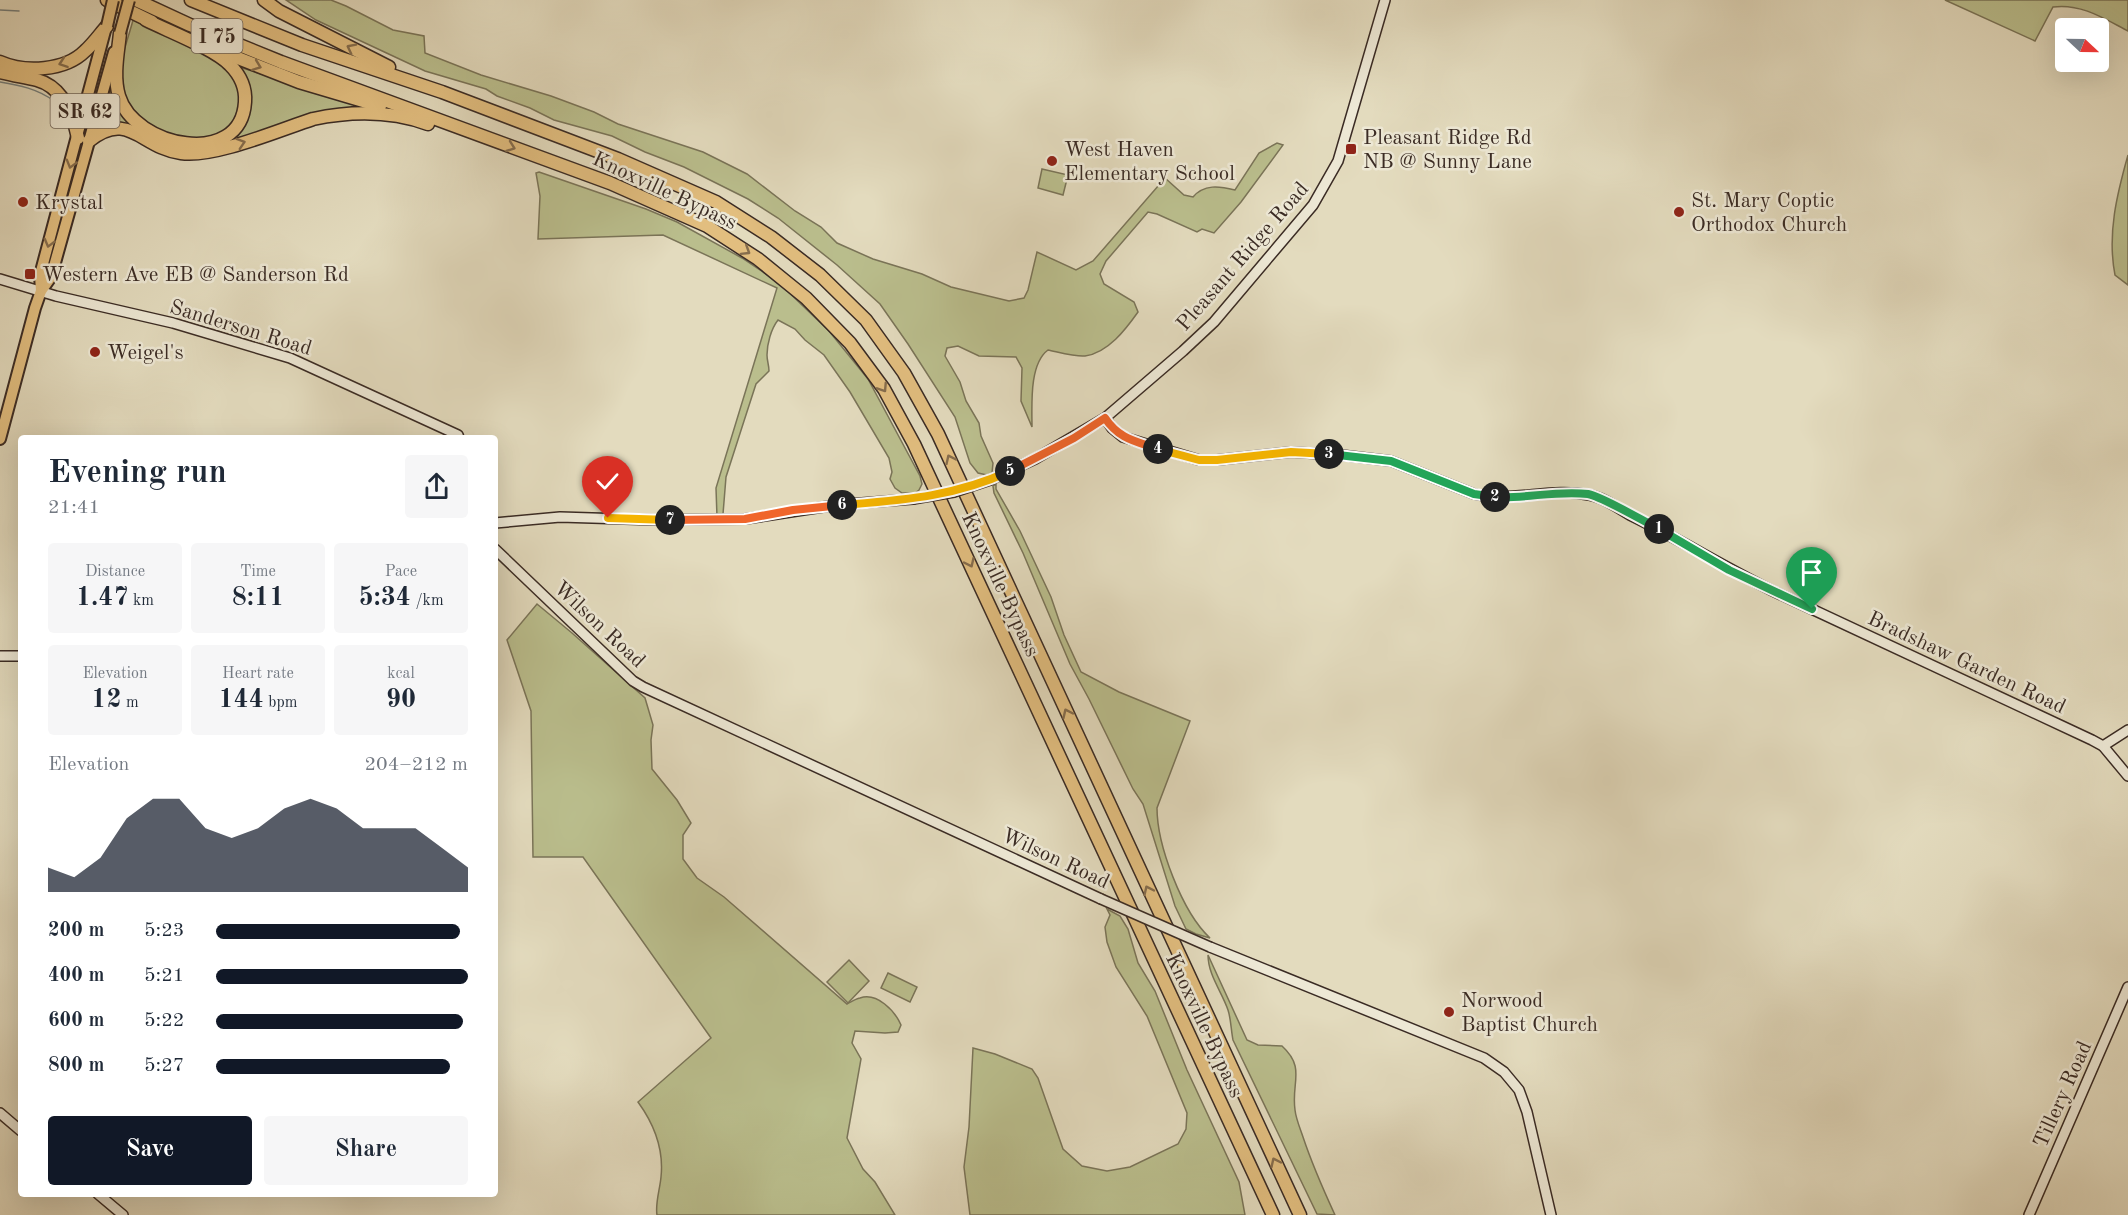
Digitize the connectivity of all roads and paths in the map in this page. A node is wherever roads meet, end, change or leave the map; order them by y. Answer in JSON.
{"nodes":[{"id":1,"x":107,"y":0,"type":"edge"},
{"id":2,"x":113,"y":0,"type":"edge"},
{"id":3,"x":129,"y":0,"type":"edge"},
{"id":4,"x":136,"y":0,"type":"edge"},
{"id":5,"x":191,"y":0,"type":"edge"},
{"id":6,"x":264,"y":0,"type":"edge"},
{"id":7,"x":1384,"y":0,"type":"edge"},
{"id":8,"x":146,"y":20,"type":"junction"},
{"id":9,"x":107,"y":26,"type":"junction"},
{"id":10,"x":120,"y":33,"type":"junction"},
{"id":11,"x":0,"y":62,"type":"edge"},
{"id":12,"x":0,"y":72,"type":"edge"},
{"id":13,"x":442,"y":92,"type":"junction"},
{"id":14,"x":420,"y":120,"type":"junction"},
{"id":15,"x":484,"y":136,"type":"junction"},
{"id":16,"x":84,"y":139,"type":"junction"},
{"id":17,"x":0,"y":279,"type":"edge"},
{"id":18,"x":41,"y":291,"type":"junction"},
{"id":19,"x":1105,"y":418,"type":"junction"},
{"id":20,"x":458,"y":435,"type":"edge"},
{"id":21,"x":0,"y":439,"type":"edge"},
{"id":22,"x":498,"y":523,"type":"edge"},
{"id":23,"x":498,"y":552,"type":"edge"},
{"id":24,"x":0,"y":656,"type":"edge"},
{"id":25,"x":18,"y":656,"type":"edge"},
{"id":26,"x":2128,"y":730,"type":"edge"},
{"id":27,"x":2103,"y":746,"type":"junction"},
{"id":28,"x":2128,"y":776,"type":"edge"},
{"id":29,"x":2128,"y":987,"type":"edge"},
{"id":30,"x":0,"y":1113,"type":"edge"},
{"id":31,"x":18,"y":1128,"type":"edge"},
{"id":32,"x":1255,"y":1177,"type":"junction"},
{"id":33,"x":102,"y":1197,"type":"edge"},
{"id":34,"x":123,"y":1215,"type":"edge"},
{"id":35,"x":1263,"y":1215,"type":"edge"},
{"id":36,"x":1272,"y":1215,"type":"edge"},
{"id":37,"x":1300,"y":1215,"type":"edge"},
{"id":38,"x":1551,"y":1215,"type":"edge"},
{"id":39,"x":2029,"y":1215,"type":"edge"}],
"edges":[{"from":1,"to":8,"type":"highway"},
{"from":2,"to":9,"type":"main road","number":"SR 62","bridge":true},
{"from":3,"to":10,"type":"main road","number":"SR 62","bridge":true},
{"from":4,"to":15,"type":"highway","name":"Knoxville Bypass","number":"I 75"},
{"from":5,"to":13,"type":"highway","name":"Knoxville Bypass","number":"I 75"},
{"from":13,"to":6,"type":"highway","one_way":true},
{"from":7,"to":19,"type":"street","name":"Pleasant Ridge Road"},
{"from":8,"to":10,"type":"highway"},
{"from":8,"to":14,"type":"highway","one_way":true},
{"from":9,"to":11,"type":"highway","one_way":true},
{"from":9,"to":16,"type":"main road","number":"SR 62"},
{"from":10,"to":16,"type":"main road","number":"SR 62"},
{"from":12,"to":16,"type":"highway"},
{"from":37,"to":13,"type":"highway","name":"Knoxville Bypass","number":"I 75","one_way":true},
{"from":14,"to":15,"type":"highway"},
{"from":16,"to":14,"type":"highway","one_way":true},
{"from":15,"to":32,"type":"highway","name":"Knoxville Bypass","number":"I 75","one_way":true},
{"from":16,"to":18,"type":"main road","number":"SR 62"},
{"from":17,"to":18,"type":"street","name":"Sanderson Road"},
{"from":18,"to":20,"type":"street","name":"Sanderson Road"},
{"from":18,"to":21,"type":"main road","number":"SR 62"},
{"from":19,"to":22,"type":"street","name":"Pleasant Ridge Road","bridge":true},
{"from":19,"to":27,"type":"street","name":"Bradshaw Garden Road"},
{"from":23,"to":38,"type":"street","name":"Wilson Road","bridge":true},
{"from":24,"to":25,"type":"street"},
{"from":26,"to":27,"type":"street"},
{"from":27,"to":28,"type":"street","name":"Bradshaw Garden Road"},
{"from":29,"to":39,"type":"street","name":"Tillery Road"},
{"from":30,"to":31,"type":"street"},
{"from":32,"to":35,"type":"highway"},
{"from":32,"to":36,"type":"highway","name":"Knoxville Bypass","number":"I 75"},
{"from":33,"to":34,"type":"street"}]}
